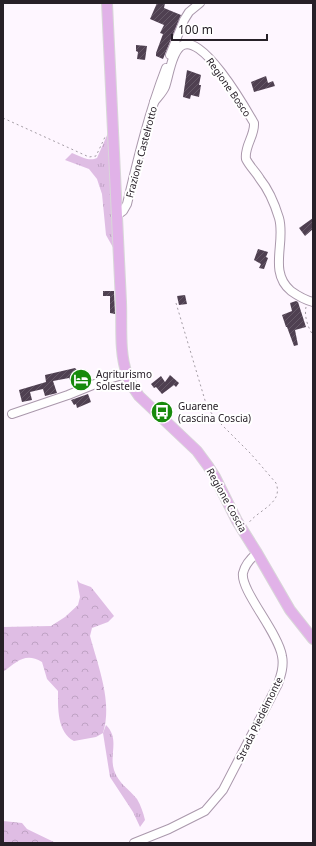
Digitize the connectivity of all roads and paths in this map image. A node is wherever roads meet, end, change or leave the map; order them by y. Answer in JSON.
{"nodes":[{"id":1,"x":106,"y":3,"type":"edge"},
{"id":2,"x":200,"y":3,"type":"edge"},
{"id":3,"x":154,"y":102,"type":"junction"},
{"id":4,"x":3,"y":118,"type":"edge"},
{"id":5,"x":112,"y":122,"type":"junction"},
{"id":6,"x":116,"y":216,"type":"junction"},
{"id":7,"x":310,"y":302,"type":"edge"},
{"id":8,"x":176,"y":303,"type":"dead end"},
{"id":9,"x":313,"y":335,"type":"edge"},
{"id":10,"x":126,"y":374,"type":"junction"},
{"id":11,"x":12,"y":414,"type":"dead end"},
{"id":12,"x":248,"y":524,"type":"dead end"},
{"id":13,"x":257,"y":553,"type":"junction"},
{"id":14,"x":313,"y":639,"type":"edge"},
{"id":15,"x":134,"y":843,"type":"edge"}],
"edges":[{"from":1,"to":5,"type":"main road","name":"Frazione Castelrotto"},
{"from":2,"to":3,"type":"street","name":"Frazione Castelrotto"},
{"from":3,"to":6,"type":"street","name":"Frazione Castelrotto"},
{"from":3,"to":7,"type":"street","name":"Regione Bosco"},
{"from":4,"to":5,"type":"path"},
{"from":5,"to":6,"type":"main road","name":"Frazione Castelrotto"},
{"from":6,"to":10,"type":"main road","name":"Regione Coscia"},
{"from":7,"to":9,"type":"path"},
{"from":8,"to":12,"type":"path"},
{"from":10,"to":11,"type":"street"},
{"from":10,"to":13,"type":"main road","name":"Regione Coscia"},
{"from":13,"to":14,"type":"main road","name":"Regione Coscia"},
{"from":13,"to":15,"type":"street","name":"Strada Piedelmonte"}]}
